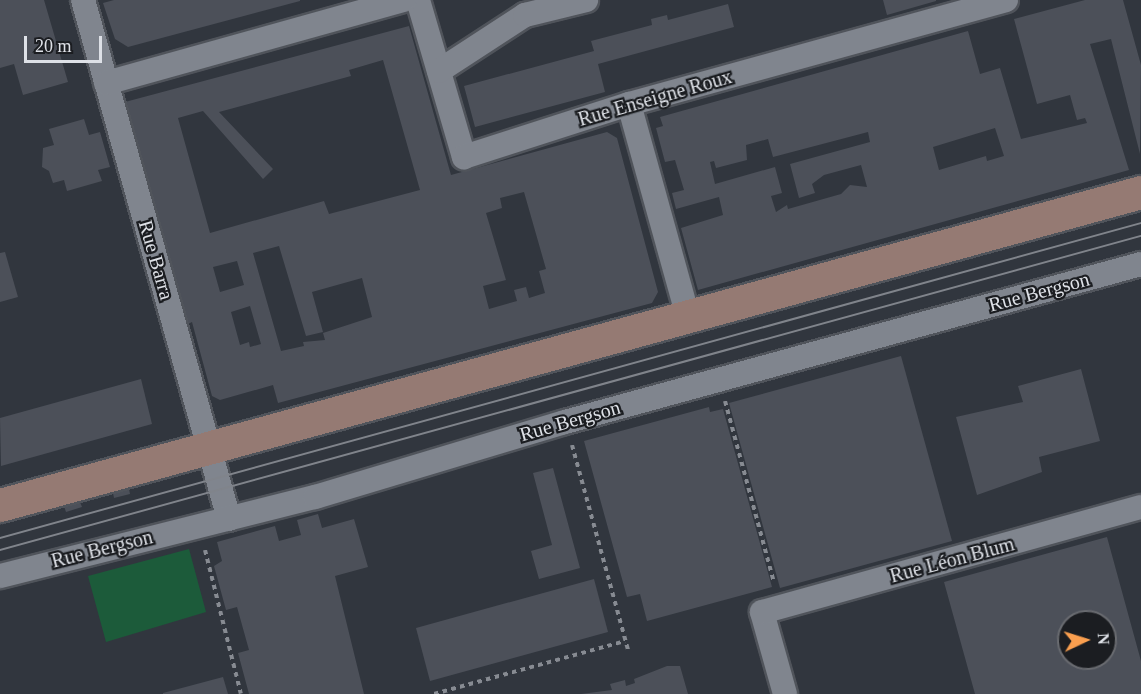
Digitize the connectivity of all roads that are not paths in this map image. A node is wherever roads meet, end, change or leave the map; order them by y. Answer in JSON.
{"nodes":[{"id":1,"x":83,"y":0,"type":"edge"},
{"id":2,"x":404,"y":0,"type":"edge"},
{"id":3,"x":418,"y":0,"type":"edge"},
{"id":4,"x":586,"y":0,"type":"edge"},
{"id":5,"x":1006,"y":0,"type":"edge"},
{"id":6,"x":439,"y":71,"type":"junction"},
{"id":7,"x":106,"y":83,"type":"junction"},
{"id":8,"x":629,"y":104,"type":"junction"},
{"id":9,"x":1141,"y":192,"type":"edge"},
{"id":10,"x":1141,"y":264,"type":"edge"},
{"id":11,"x":688,"y":317,"type":"junction"},
{"id":12,"x":209,"y":448,"type":"junction"},
{"id":13,"x":0,"y":505,"type":"edge"},
{"id":14,"x":1141,"y":507,"type":"edge"},
{"id":15,"x":229,"y":519,"type":"junction"},
{"id":16,"x":0,"y":576,"type":"edge"},
{"id":17,"x":785,"y":694,"type":"edge"}],
"edges":[{"from":1,"to":7,"type":"street","name":"Rue Barra"},
{"from":2,"to":7,"type":"street"},
{"from":3,"to":6,"type":"street","name":"Rue Enseigne Roux"},
{"from":4,"to":6,"type":"street"},
{"from":5,"to":8,"type":"street","name":"Rue Enseigne Roux"},
{"from":6,"to":8,"type":"street","name":"Rue Enseigne Roux"},
{"from":7,"to":12,"type":"street","name":"Rue Barra"},
{"from":8,"to":11,"type":"street"},
{"from":9,"to":11,"type":"main road"},
{"from":10,"to":15,"type":"street","name":"Rue Bergson"},
{"from":11,"to":12,"type":"main road"},
{"from":12,"to":13,"type":"main road"},
{"from":12,"to":15,"type":"street","name":"Rue Barra"},
{"from":14,"to":17,"type":"street","name":"Rue Léon Blum"},
{"from":15,"to":16,"type":"street","name":"Rue Bergson"}]}
